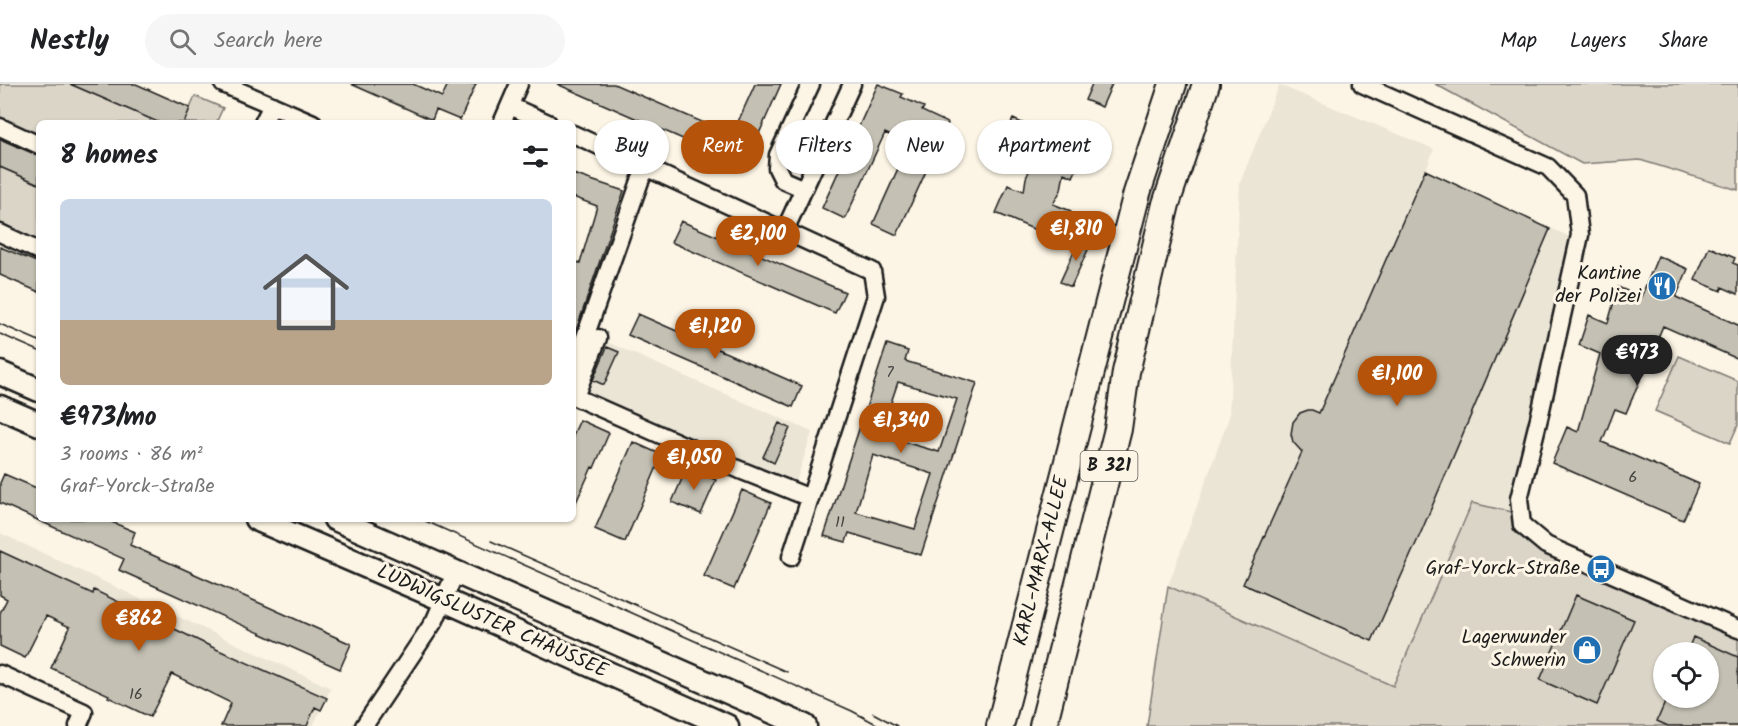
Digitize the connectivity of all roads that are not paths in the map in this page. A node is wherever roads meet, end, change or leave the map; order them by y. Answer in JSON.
{"nodes":[{"id":1,"x":223,"y":84,"type":"edge"},
{"id":2,"x":519,"y":84,"type":"edge"},
{"id":3,"x":811,"y":84,"type":"edge"},
{"id":4,"x":852,"y":84,"type":"edge"},
{"id":5,"x":1173,"y":84,"type":"edge"},
{"id":6,"x":1206,"y":84,"type":"edge"},
{"id":7,"x":1362,"y":84,"type":"edge"},
{"id":8,"x":272,"y":105,"type":"junction"},
{"id":9,"x":510,"y":106,"type":"junction"},
{"id":10,"x":264,"y":120,"type":"edge"},
{"id":11,"x":307,"y":120,"type":"edge"},
{"id":12,"x":503,"y":120,"type":"edge"},
{"id":13,"x":541,"y":120,"type":"edge"},
{"id":14,"x":0,"y":128,"type":"edge"},
{"id":15,"x":576,"y":135,"type":"edge"},
{"id":16,"x":594,"y":143,"type":"edge"},
{"id":17,"x":36,"y":144,"type":"edge"},
{"id":18,"x":643,"y":174,"type":"edge"},
{"id":19,"x":661,"y":174,"type":"edge"},
{"id":20,"x":804,"y":189,"type":"junction"},
{"id":21,"x":785,"y":230,"type":"junction"},
{"id":22,"x":0,"y":233,"type":"edge"},
{"id":23,"x":36,"y":250,"type":"edge"},
{"id":24,"x":598,"y":338,"type":"dead end"},
{"id":25,"x":576,"y":362,"type":"edge"},
{"id":26,"x":0,"y":373,"type":"edge"},
{"id":27,"x":36,"y":389,"type":"edge"},
{"id":28,"x":576,"y":394,"type":"edge"},
{"id":29,"x":576,"y":397,"type":"edge"},
{"id":30,"x":0,"y":407,"type":"edge"},
{"id":31,"x":36,"y":423,"type":"edge"},
{"id":32,"x":810,"y":498,"type":"junction"},
{"id":33,"x":263,"y":522,"type":"edge"},
{"id":34,"x":342,"y":522,"type":"edge"},
{"id":35,"x":791,"y":557,"type":"dead end"},
{"id":36,"x":456,"y":572,"type":"junction"},
{"id":37,"x":444,"y":600,"type":"junction"},
{"id":38,"x":1738,"y":629,"type":"edge"},
{"id":39,"x":0,"y":674,"type":"edge"},
{"id":40,"x":78,"y":726,"type":"edge"},
{"id":41,"x":364,"y":726,"type":"edge"},
{"id":42,"x":727,"y":726,"type":"edge"},
{"id":43,"x":805,"y":726,"type":"edge"},
{"id":44,"x":1000,"y":726,"type":"edge"},
{"id":45,"x":1042,"y":726,"type":"edge"}],
"edges":[{"from":1,"to":8,"type":"street"},
{"from":2,"to":9,"type":"street"},
{"from":3,"to":20,"type":"street"},
{"from":4,"to":20,"type":"street"},
{"from":5,"to":44,"type":"main road","name":"KARL-MARX-ALLEE","number":"B 321"},
{"from":6,"to":45,"type":"main road","name":"KARL-MARX-ALLEE","number":"B 321"},
{"from":7,"to":38,"type":"street"},
{"from":8,"to":10,"type":"street"},
{"from":8,"to":11,"type":"street"},
{"from":9,"to":12,"type":"street"},
{"from":9,"to":13,"type":"street"},
{"from":14,"to":17,"type":"street"},
{"from":15,"to":16,"type":"street"},
{"from":18,"to":25,"type":"street"},
{"from":19,"to":21,"type":"street"},
{"from":20,"to":21,"type":"street"},
{"from":21,"to":32,"type":"street"},
{"from":22,"to":23,"type":"street"},
{"from":24,"to":28,"type":"street"},
{"from":26,"to":27,"type":"street"},
{"from":29,"to":32,"type":"street"},
{"from":30,"to":31,"type":"street"},
{"from":32,"to":35,"type":"street"},
{"from":33,"to":37,"type":"street","name":"LUDWIGSLUSTER CHAUSSEE"},
{"from":34,"to":36,"type":"street","name":"LUDWIGSLUSTER CHAUSSEE"},
{"from":36,"to":37,"type":"street"},
{"from":36,"to":43,"type":"street","name":"LUDWIGSLUSTER CHAUSSEE"},
{"from":37,"to":41,"type":"street"},
{"from":37,"to":42,"type":"street","name":"LUDWIGSLUSTER CHAUSSEE"},
{"from":39,"to":40,"type":"street"}]}
